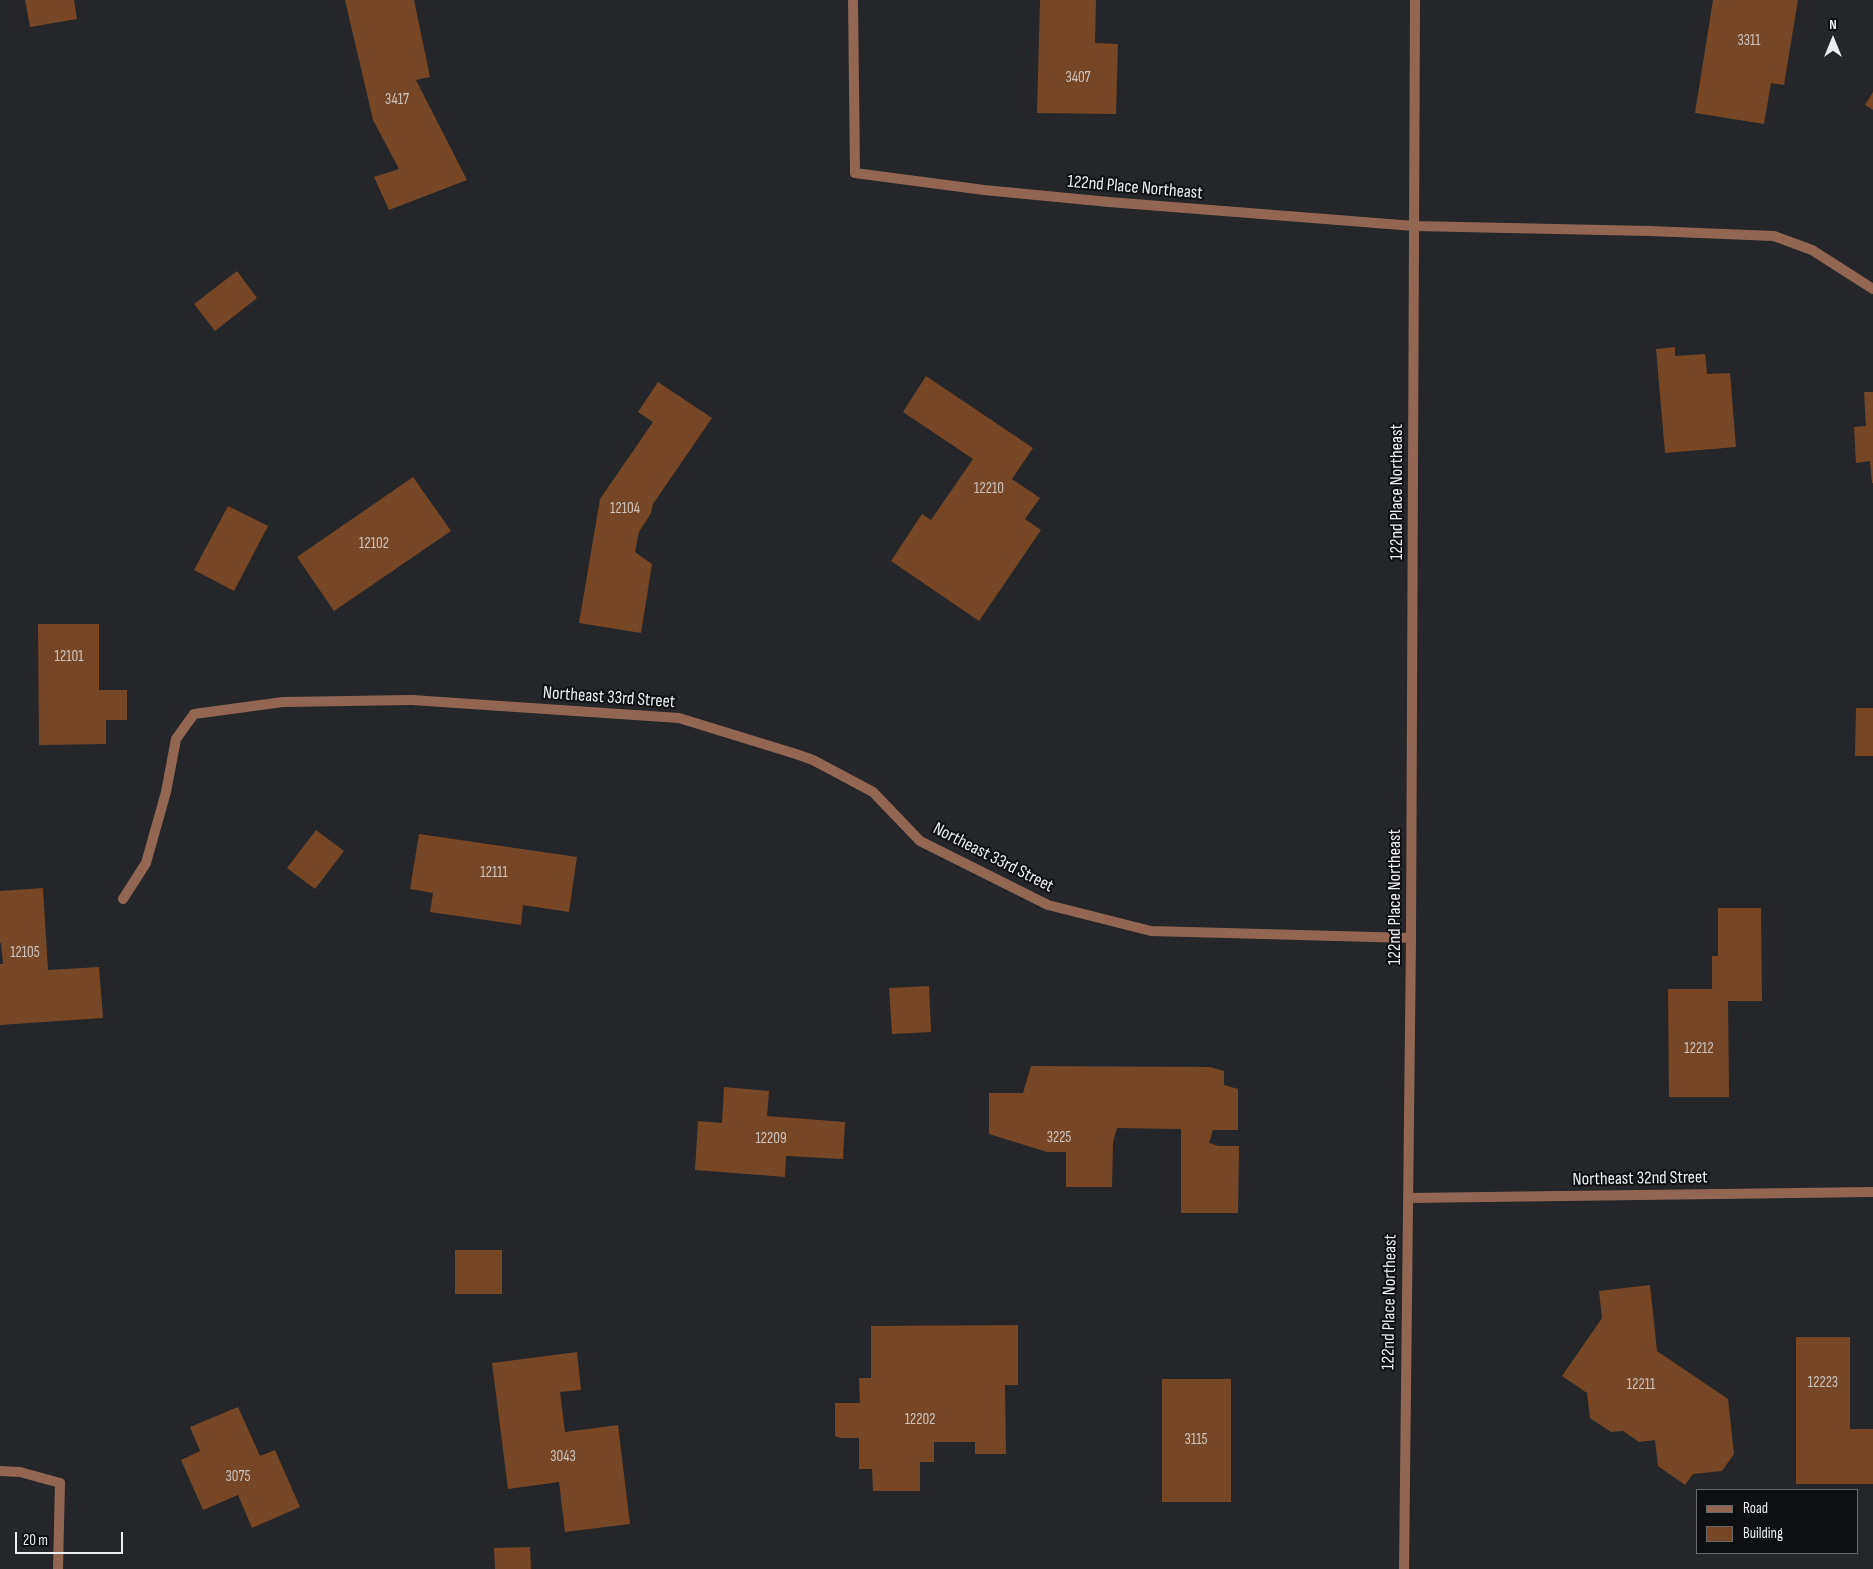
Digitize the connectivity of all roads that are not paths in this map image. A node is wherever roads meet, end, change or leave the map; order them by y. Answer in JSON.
{"nodes":[{"id":1,"x":853,"y":0,"type":"edge"},
{"id":2,"x":1415,"y":0,"type":"edge"},
{"id":3,"x":1414,"y":226,"type":"junction"},
{"id":4,"x":1873,"y":289,"type":"edge"},
{"id":5,"x":122,"y":899,"type":"dead end"},
{"id":6,"x":1411,"y":938,"type":"junction"},
{"id":7,"x":1873,"y":1192,"type":"edge"},
{"id":8,"x":1408,"y":1198,"type":"junction"},
{"id":9,"x":0,"y":1471,"type":"edge"},
{"id":10,"x":58,"y":1569,"type":"edge"},
{"id":11,"x":1404,"y":1569,"type":"edge"}],
"edges":[{"from":1,"to":3,"type":"street","name":"122nd Place Northeast"},
{"from":2,"to":3,"type":"street","name":"122nd Place Northeast"},
{"from":3,"to":4,"type":"street","name":"122nd Place Northeast"},
{"from":3,"to":6,"type":"street","name":"122nd Place Northeast"},
{"from":5,"to":6,"type":"street","name":"Northeast 33rd Street"},
{"from":6,"to":8,"type":"street","name":"122nd Place Northeast"},
{"from":7,"to":8,"type":"street","name":"Northeast 32nd Street"},
{"from":8,"to":11,"type":"street","name":"122nd Place Northeast"},
{"from":9,"to":10,"type":"street"}]}
